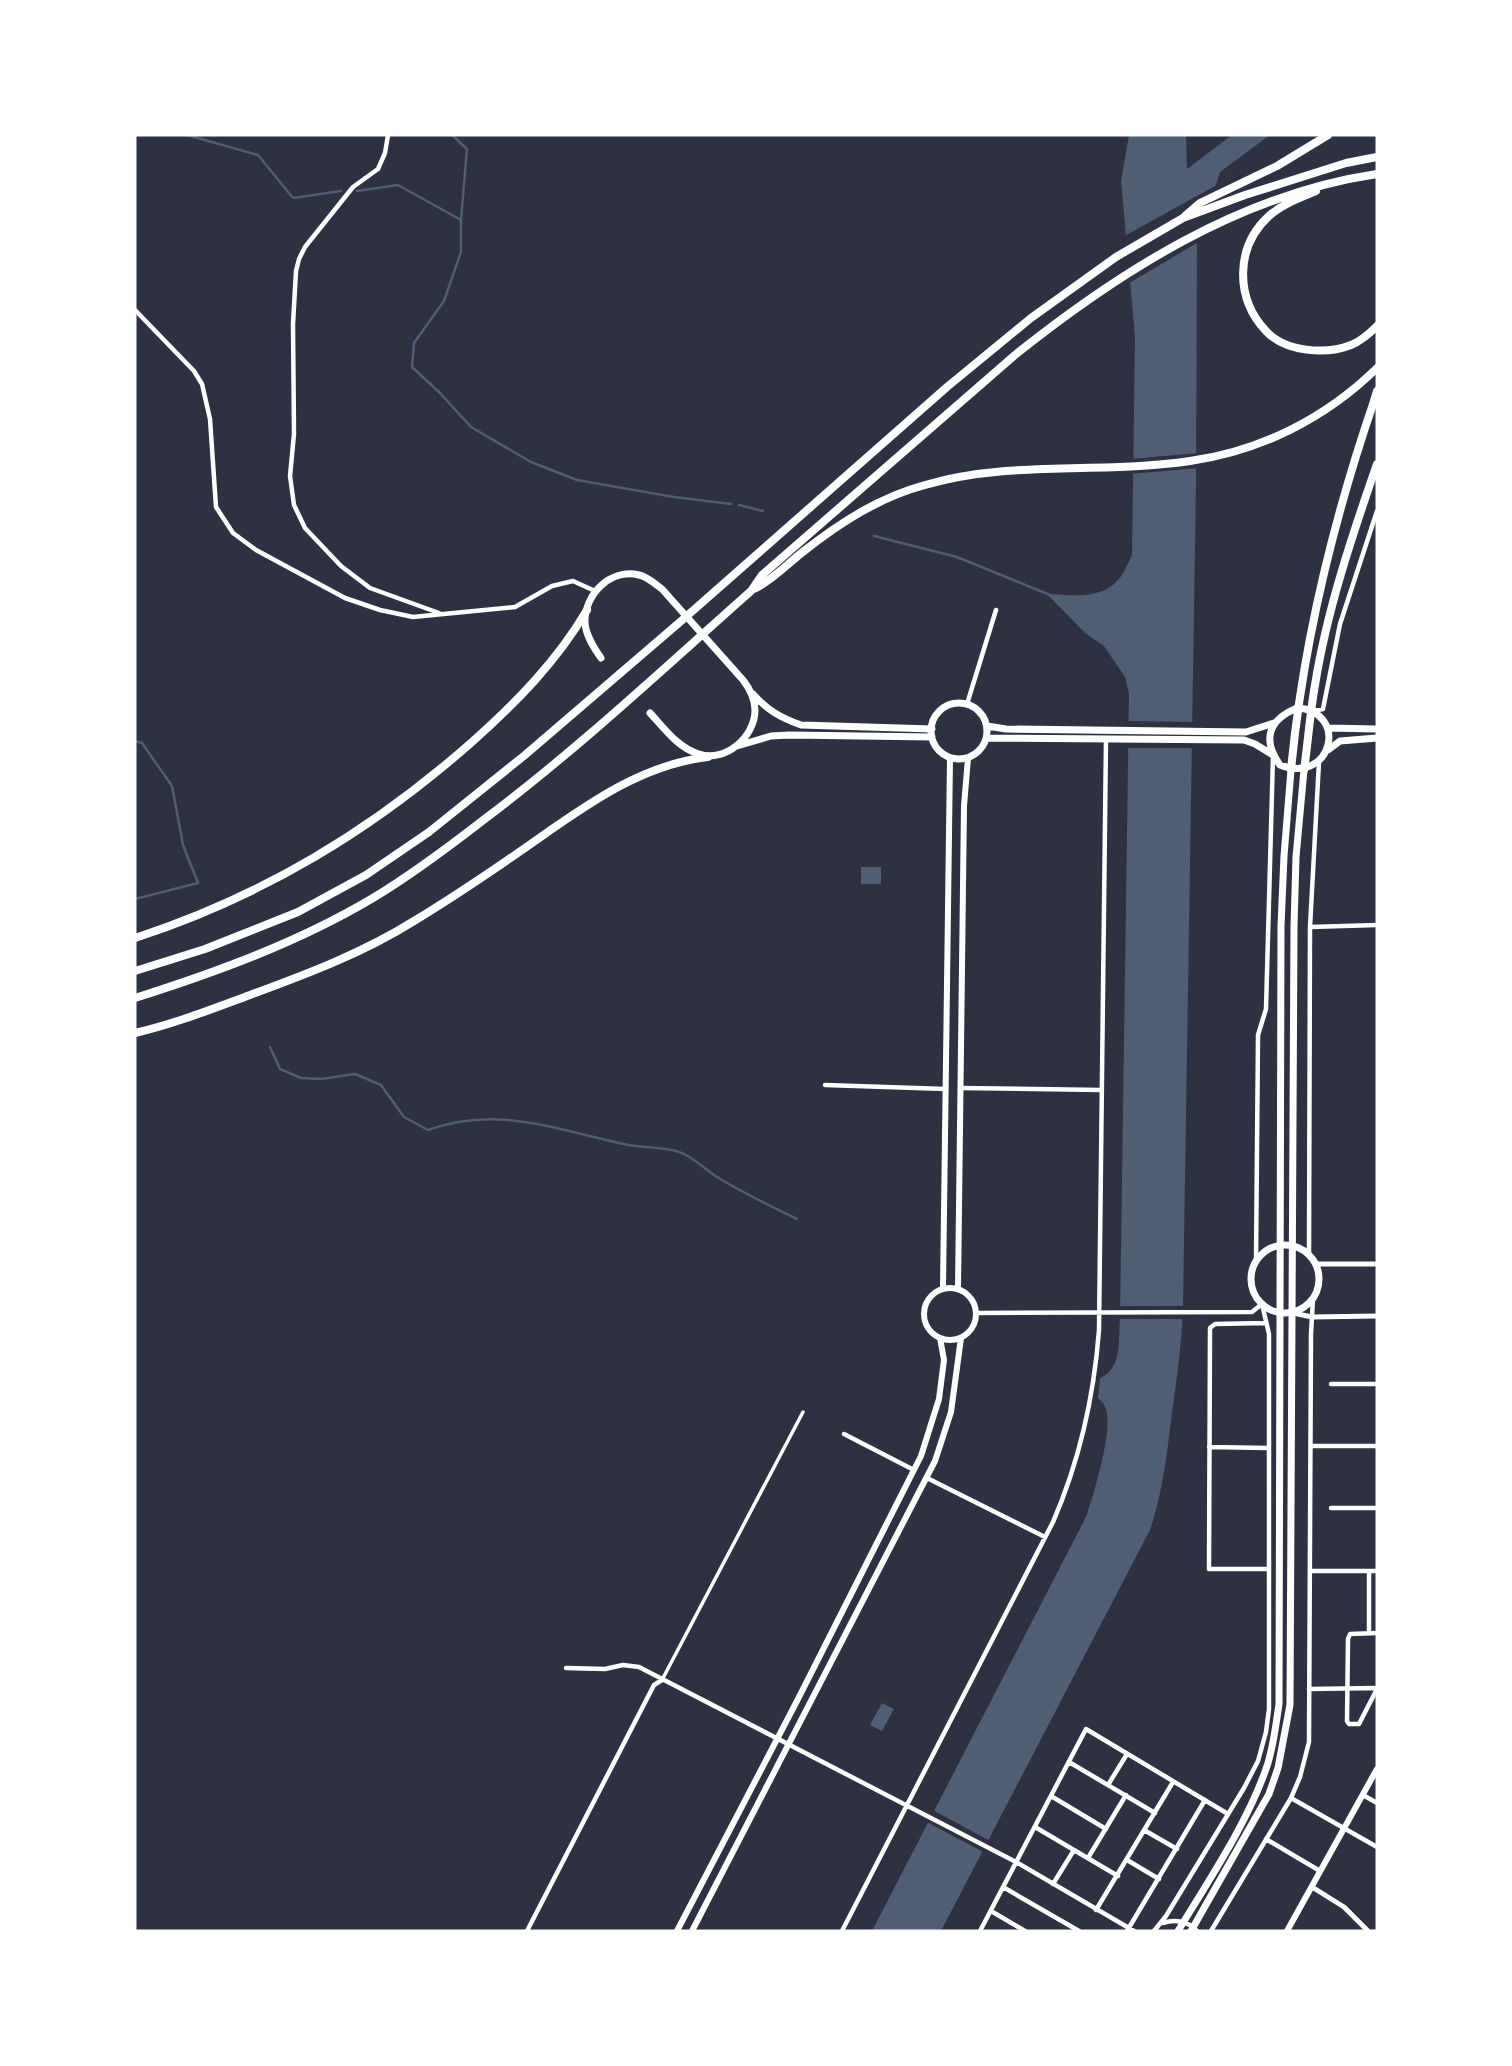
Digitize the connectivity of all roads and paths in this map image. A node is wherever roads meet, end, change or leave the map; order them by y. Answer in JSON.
{"nodes":[{"id":1,"x":388,"y":135,"type":"edge"},
{"id":2,"x":1328,"y":135,"type":"edge"},
{"id":3,"x":1377,"y":157,"type":"edge"},
{"id":4,"x":1377,"y":174,"type":"edge"},
{"id":5,"x":1339,"y":182,"type":"junction"},
{"id":6,"x":1183,"y":218,"type":"junction"},
{"id":7,"x":135,"y":310,"type":"edge"},
{"id":8,"x":1377,"y":326,"type":"edge"},
{"id":9,"x":1377,"y":368,"type":"edge"},
{"id":10,"x":1377,"y":391,"type":"edge"},
{"id":11,"x":1377,"y":464,"type":"edge"},
{"id":12,"x":1377,"y":511,"type":"edge"},
{"id":13,"x":595,"y":591,"type":"junction"},
{"id":14,"x":751,"y":591,"type":"junction"},
{"id":15,"x":587,"y":610,"type":"junction"},
{"id":16,"x":996,"y":610,"type":"dead end"},
{"id":17,"x":443,"y":614,"type":"junction"},
{"id":18,"x":601,"y":658,"type":"dead end"},
{"id":19,"x":752,"y":692,"type":"junction"},
{"id":20,"x":967,"y":704,"type":"junction"},
{"id":21,"x":1297,"y":708,"type":"junction"},
{"id":22,"x":1312,"y":711,"type":"junction"},
{"id":23,"x":650,"y":713,"type":"dead end"},
{"id":24,"x":1274,"y":723,"type":"junction"},
{"id":25,"x":987,"y":726,"type":"junction"},
{"id":26,"x":1328,"y":728,"type":"junction"},
{"id":27,"x":1377,"y":729,"type":"edge"},
{"id":28,"x":932,"y":733,"type":"junction"},
{"id":29,"x":1118,"y":734,"type":"junction"},
{"id":30,"x":986,"y":738,"type":"junction"},
{"id":31,"x":1106,"y":738,"type":"junction"},
{"id":32,"x":1377,"y":738,"type":"edge"},
{"id":33,"x":736,"y":747,"type":"junction"},
{"id":34,"x":1327,"y":750,"type":"junction"},
{"id":35,"x":1273,"y":755,"type":"junction"},
{"id":36,"x":708,"y":757,"type":"junction"},
{"id":37,"x":950,"y":758,"type":"junction"},
{"id":38,"x":968,"y":758,"type":"junction"},
{"id":39,"x":1319,"y":762,"type":"junction"},
{"id":40,"x":1291,"y":770,"type":"junction"},
{"id":41,"x":1304,"y":770,"type":"junction"},
{"id":42,"x":1377,"y":925,"type":"edge"},
{"id":43,"x":1310,"y":927,"type":"junction"},
{"id":44,"x":135,"y":938,"type":"edge"},
{"id":45,"x":135,"y":971,"type":"edge"},
{"id":46,"x":135,"y":998,"type":"edge"},
{"id":47,"x":135,"y":1033,"type":"edge"},
{"id":48,"x":825,"y":1085,"type":"dead end"},
{"id":49,"x":960,"y":1088,"type":"junction"},
{"id":50,"x":946,"y":1089,"type":"junction"},
{"id":51,"x":1102,"y":1090,"type":"junction"},
{"id":52,"x":1281,"y":1245,"type":"junction"},
{"id":53,"x":1292,"y":1246,"type":"junction"},
{"id":54,"x":1308,"y":1254,"type":"junction"},
{"id":55,"x":1256,"y":1261,"type":"junction"},
{"id":56,"x":1316,"y":1264,"type":"junction"},
{"id":57,"x":1377,"y":1264,"type":"edge"},
{"id":58,"x":943,"y":1288,"type":"junction"},
{"id":59,"x":958,"y":1288,"type":"junction"},
{"id":60,"x":1313,"y":1299,"type":"junction"},
{"id":61,"x":1262,"y":1304,"type":"junction"},
{"id":62,"x":1293,"y":1312,"type":"junction"},
{"id":63,"x":977,"y":1313,"type":"junction"},
{"id":64,"x":1099,"y":1313,"type":"junction"},
{"id":65,"x":1280,"y":1313,"type":"junction"},
{"id":66,"x":1377,"y":1316,"type":"edge"},
{"id":67,"x":1312,"y":1317,"type":"junction"},
{"id":68,"x":1266,"y":1323,"type":"junction"},
{"id":69,"x":940,"y":1338,"type":"junction"},
{"id":70,"x":961,"y":1338,"type":"junction"},
{"id":71,"x":1331,"y":1384,"type":"dead end"},
{"id":72,"x":1377,"y":1384,"type":"edge"},
{"id":73,"x":803,"y":1412,"type":"dead end"},
{"id":74,"x":844,"y":1434,"type":"dead end"},
{"id":75,"x":1311,"y":1446,"type":"junction"},
{"id":76,"x":1377,"y":1446,"type":"edge"},
{"id":77,"x":1209,"y":1447,"type":"junction"},
{"id":78,"x":1268,"y":1448,"type":"junction"},
{"id":79,"x":915,"y":1470,"type":"junction"},
{"id":80,"x":927,"y":1478,"type":"junction"},
{"id":81,"x":1331,"y":1508,"type":"dead end"},
{"id":82,"x":1377,"y":1508,"type":"edge"},
{"id":83,"x":1045,"y":1538,"type":"junction"},
{"id":84,"x":1268,"y":1569,"type":"junction"},
{"id":85,"x":1310,"y":1571,"type":"junction"},
{"id":86,"x":1368,"y":1571,"type":"junction"},
{"id":87,"x":1377,"y":1571,"type":"edge"},
{"id":88,"x":1370,"y":1633,"type":"junction"},
{"id":89,"x":1377,"y":1633,"type":"edge"},
{"id":90,"x":566,"y":1668,"type":"dead end"},
{"id":91,"x":662,"y":1680,"type":"junction"},
{"id":92,"x":1377,"y":1688,"type":"edge"},
{"id":93,"x":1310,"y":1689,"type":"junction"},
{"id":94,"x":1348,"y":1689,"type":"junction"},
{"id":95,"x":777,"y":1738,"type":"junction"},
{"id":96,"x":790,"y":1744,"type":"junction"},
{"id":97,"x":1127,"y":1754,"type":"junction"},
{"id":98,"x":1069,"y":1762,"type":"junction"},
{"id":99,"x":1377,"y":1769,"type":"edge"},
{"id":100,"x":1173,"y":1782,"type":"junction"},
{"id":101,"x":1108,"y":1785,"type":"junction"},
{"id":102,"x":1363,"y":1795,"type":"junction"},
{"id":103,"x":1051,"y":1796,"type":"junction"},
{"id":104,"x":1126,"y":1796,"type":"junction"},
{"id":105,"x":1291,"y":1798,"type":"junction"},
{"id":106,"x":1205,"y":1800,"type":"junction"},
{"id":107,"x":1377,"y":1803,"type":"edge"},
{"id":108,"x":907,"y":1805,"type":"junction"},
{"id":109,"x":1155,"y":1813,"type":"junction"},
{"id":110,"x":1228,"y":1814,"type":"junction"},
{"id":111,"x":1035,"y":1827,"type":"junction"},
{"id":112,"x":1106,"y":1829,"type":"junction"},
{"id":113,"x":1344,"y":1829,"type":"junction"},
{"id":114,"x":1144,"y":1830,"type":"junction"},
{"id":115,"x":1266,"y":1839,"type":"junction"},
{"id":116,"x":1377,"y":1847,"type":"edge"},
{"id":117,"x":1073,"y":1850,"type":"junction"},
{"id":118,"x":1177,"y":1850,"type":"junction"},
{"id":119,"x":1088,"y":1858,"type":"junction"},
{"id":120,"x":1127,"y":1860,"type":"junction"},
{"id":121,"x":1016,"y":1862,"type":"junction"},
{"id":122,"x":1321,"y":1872,"type":"junction"},
{"id":123,"x":1118,"y":1876,"type":"junction"},
{"id":124,"x":1158,"y":1880,"type":"junction"},
{"id":125,"x":1053,"y":1884,"type":"junction"},
{"id":126,"x":1003,"y":1886,"type":"junction"},
{"id":127,"x":1312,"y":1887,"type":"junction"},
{"id":128,"x":1096,"y":1910,"type":"junction"},
{"id":129,"x":991,"y":1911,"type":"junction"},
{"id":130,"x":1184,"y":1922,"type":"junction"},
{"id":131,"x":1160,"y":1924,"type":"junction"},
{"id":132,"x":1130,"y":1930,"type":"edge"},
{"id":133,"x":1194,"y":1930,"type":"edge"},
{"id":134,"x":527,"y":1931,"type":"edge"},
{"id":135,"x":677,"y":1931,"type":"edge"},
{"id":136,"x":692,"y":1931,"type":"edge"},
{"id":137,"x":842,"y":1931,"type":"edge"},
{"id":138,"x":980,"y":1931,"type":"edge"},
{"id":139,"x":1025,"y":1931,"type":"edge"},
{"id":140,"x":1079,"y":1931,"type":"edge"},
{"id":141,"x":1154,"y":1931,"type":"edge"},
{"id":142,"x":1178,"y":1931,"type":"edge"},
{"id":143,"x":1210,"y":1931,"type":"edge"},
{"id":144,"x":1287,"y":1931,"type":"edge"},
{"id":145,"x":1368,"y":1931,"type":"edge"}],
"edges":[{"from":1,"to":17,"type":"street"},
{"from":2,"to":6,"type":"highway"},
{"from":3,"to":6,"type":"highway"},
{"from":4,"to":5,"type":"highway"},
{"from":5,"to":8,"type":"highway"},
{"from":5,"to":14,"type":"highway"},
{"from":6,"to":45,"type":"highway"},
{"from":7,"to":17,"type":"street"},
{"from":9,"to":14,"type":"highway"},
{"from":10,"to":21,"type":"highway"},
{"from":11,"to":22,"type":"highway"},
{"from":12,"to":22,"type":"street"},
{"from":13,"to":15,"type":"main road"},
{"from":13,"to":17,"type":"street"},
{"from":13,"to":19,"type":"main road"},
{"from":14,"to":46,"type":"highway"},
{"from":15,"to":18,"type":"main road"},
{"from":15,"to":44,"type":"highway"},
{"from":16,"to":20,"type":"street"},
{"from":19,"to":28,"type":"main road"},
{"from":19,"to":33,"type":"main road"},
{"from":20,"to":25,"type":"main road"},
{"from":20,"to":28,"type":"main road"},
{"from":21,"to":22,"type":"main road"},
{"from":21,"to":24,"type":"main road"},
{"from":21,"to":40,"type":"highway"},
{"from":22,"to":26,"type":"main road"},
{"from":22,"to":41,"type":"highway"},
{"from":23,"to":36,"type":"main road"},
{"from":24,"to":29,"type":"main road"},
{"from":24,"to":35,"type":"main road"},
{"from":25,"to":29,"type":"main road"},
{"from":25,"to":30,"type":"main road"},
{"from":26,"to":27,"type":"main road"},
{"from":26,"to":34,"type":"main road"},
{"from":28,"to":33,"type":"main road"},
{"from":28,"to":37,"type":"main road"},
{"from":29,"to":31,"type":"main road"},
{"from":29,"to":35,"type":"main road"},
{"from":30,"to":31,"type":"main road"},
{"from":30,"to":38,"type":"main road"},
{"from":31,"to":51,"type":"street"},
{"from":32,"to":34,"type":"main road"},
{"from":33,"to":36,"type":"main road"},
{"from":34,"to":39,"type":"main road"},
{"from":35,"to":40,"type":"main road"},
{"from":35,"to":55,"type":"street"},
{"from":36,"to":47,"type":"highway"},
{"from":37,"to":38,"type":"main road"},
{"from":37,"to":50,"type":"main road"},
{"from":38,"to":49,"type":"main road"},
{"from":39,"to":41,"type":"main road"},
{"from":39,"to":43,"type":"street"},
{"from":40,"to":41,"type":"main road"},
{"from":40,"to":52,"type":"main road"},
{"from":41,"to":53,"type":"main road"},
{"from":42,"to":43,"type":"street"},
{"from":43,"to":54,"type":"street"},
{"from":48,"to":50,"type":"street"},
{"from":49,"to":51,"type":"street"},
{"from":49,"to":59,"type":"main road"},
{"from":50,"to":58,"type":"main road"},
{"from":51,"to":64,"type":"street"},
{"from":52,"to":53,"type":"main road"},
{"from":52,"to":55,"type":"main road"},
{"from":52,"to":65,"type":"main road"},
{"from":53,"to":54,"type":"main road"},
{"from":53,"to":62,"type":"main road"},
{"from":54,"to":56,"type":"main road"},
{"from":55,"to":61,"type":"main road"},
{"from":56,"to":57,"type":"street"},
{"from":56,"to":60,"type":"main road"},
{"from":58,"to":59,"type":"main road"},
{"from":58,"to":69,"type":"main road"},
{"from":59,"to":63,"type":"main road"},
{"from":60,"to":62,"type":"main road"},
{"from":60,"to":67,"type":"street"},
{"from":61,"to":64,"type":"street"},
{"from":61,"to":65,"type":"main road"},
{"from":61,"to":68,"type":"street"},
{"from":62,"to":65,"type":"main road"},
{"from":62,"to":67,"type":"street"},
{"from":62,"to":133,"type":"main road"},
{"from":63,"to":64,"type":"street"},
{"from":63,"to":70,"type":"main road"},
{"from":64,"to":83,"type":"street"},
{"from":65,"to":130,"type":"main road"},
{"from":66,"to":67,"type":"street"},
{"from":67,"to":75,"type":"street"},
{"from":68,"to":77,"type":"street"},
{"from":68,"to":78,"type":"street"},
{"from":69,"to":70,"type":"main road"},
{"from":69,"to":79,"type":"main road"},
{"from":70,"to":80,"type":"main road"},
{"from":71,"to":72,"type":"street"},
{"from":73,"to":91,"type":"street"},
{"from":74,"to":79,"type":"street"},
{"from":75,"to":76,"type":"street"},
{"from":75,"to":85,"type":"street"},
{"from":77,"to":78,"type":"street"},
{"from":77,"to":84,"type":"street"},
{"from":78,"to":84,"type":"street"},
{"from":79,"to":95,"type":"main road"},
{"from":80,"to":83,"type":"street"},
{"from":80,"to":96,"type":"main road"},
{"from":81,"to":82,"type":"street"},
{"from":83,"to":108,"type":"street"},
{"from":84,"to":110,"type":"street"},
{"from":85,"to":86,"type":"street"},
{"from":85,"to":93,"type":"street"},
{"from":86,"to":87,"type":"street"},
{"from":86,"to":88,"type":"street"},
{"from":88,"to":89,"type":"street"},
{"from":88,"to":94,"type":"street"},
{"from":90,"to":91,"type":"street"},
{"from":91,"to":95,"type":"street"},
{"from":91,"to":134,"type":"street"},
{"from":92,"to":94,"type":"street"},
{"from":92,"to":94,"type":"street"},
{"from":93,"to":94,"type":"street"},
{"from":93,"to":105,"type":"street"},
{"from":95,"to":96,"type":"street"},
{"from":95,"to":135,"type":"main road"},
{"from":96,"to":108,"type":"street"},
{"from":96,"to":136,"type":"main road"},
{"from":97,"to":98,"type":"street"},
{"from":97,"to":100,"type":"street"},
{"from":97,"to":101,"type":"street"},
{"from":98,"to":101,"type":"street"},
{"from":98,"to":103,"type":"street"},
{"from":99,"to":102,"type":"main road"},
{"from":100,"to":106,"type":"street"},
{"from":100,"to":109,"type":"street"},
{"from":101,"to":104,"type":"street"},
{"from":102,"to":107,"type":"street"},
{"from":102,"to":113,"type":"main road"},
{"from":103,"to":111,"type":"street"},
{"from":103,"to":112,"type":"street"},
{"from":104,"to":109,"type":"street"},
{"from":104,"to":112,"type":"street"},
{"from":105,"to":113,"type":"street"},
{"from":105,"to":115,"type":"street"},
{"from":106,"to":110,"type":"street"},
{"from":106,"to":118,"type":"street"},
{"from":108,"to":121,"type":"street"},
{"from":108,"to":137,"type":"street"},
{"from":109,"to":114,"type":"street"},
{"from":110,"to":131,"type":"street"},
{"from":111,"to":117,"type":"street"},
{"from":111,"to":121,"type":"street"},
{"from":112,"to":119,"type":"street"},
{"from":113,"to":116,"type":"street"},
{"from":113,"to":122,"type":"main road"},
{"from":114,"to":118,"type":"street"},
{"from":114,"to":120,"type":"street"},
{"from":115,"to":122,"type":"street"},
{"from":115,"to":143,"type":"street"},
{"from":117,"to":119,"type":"street"},
{"from":117,"to":125,"type":"street"},
{"from":118,"to":124,"type":"street"},
{"from":119,"to":123,"type":"street"},
{"from":120,"to":123,"type":"street"},
{"from":120,"to":124,"type":"street"},
{"from":121,"to":125,"type":"street"},
{"from":121,"to":126,"type":"street"},
{"from":122,"to":127,"type":"main road"},
{"from":123,"to":128,"type":"street"},
{"from":124,"to":132,"type":"street"},
{"from":125,"to":128,"type":"street"},
{"from":126,"to":129,"type":"street"},
{"from":126,"to":140,"type":"street"},
{"from":127,"to":144,"type":"main road"},
{"from":127,"to":145,"type":"street"},
{"from":128,"to":132,"type":"street"},
{"from":129,"to":138,"type":"street"},
{"from":129,"to":139,"type":"street"},
{"from":130,"to":131,"type":"street"},
{"from":130,"to":133,"type":"street"},
{"from":130,"to":142,"type":"main road"},
{"from":131,"to":141,"type":"street"}]}
